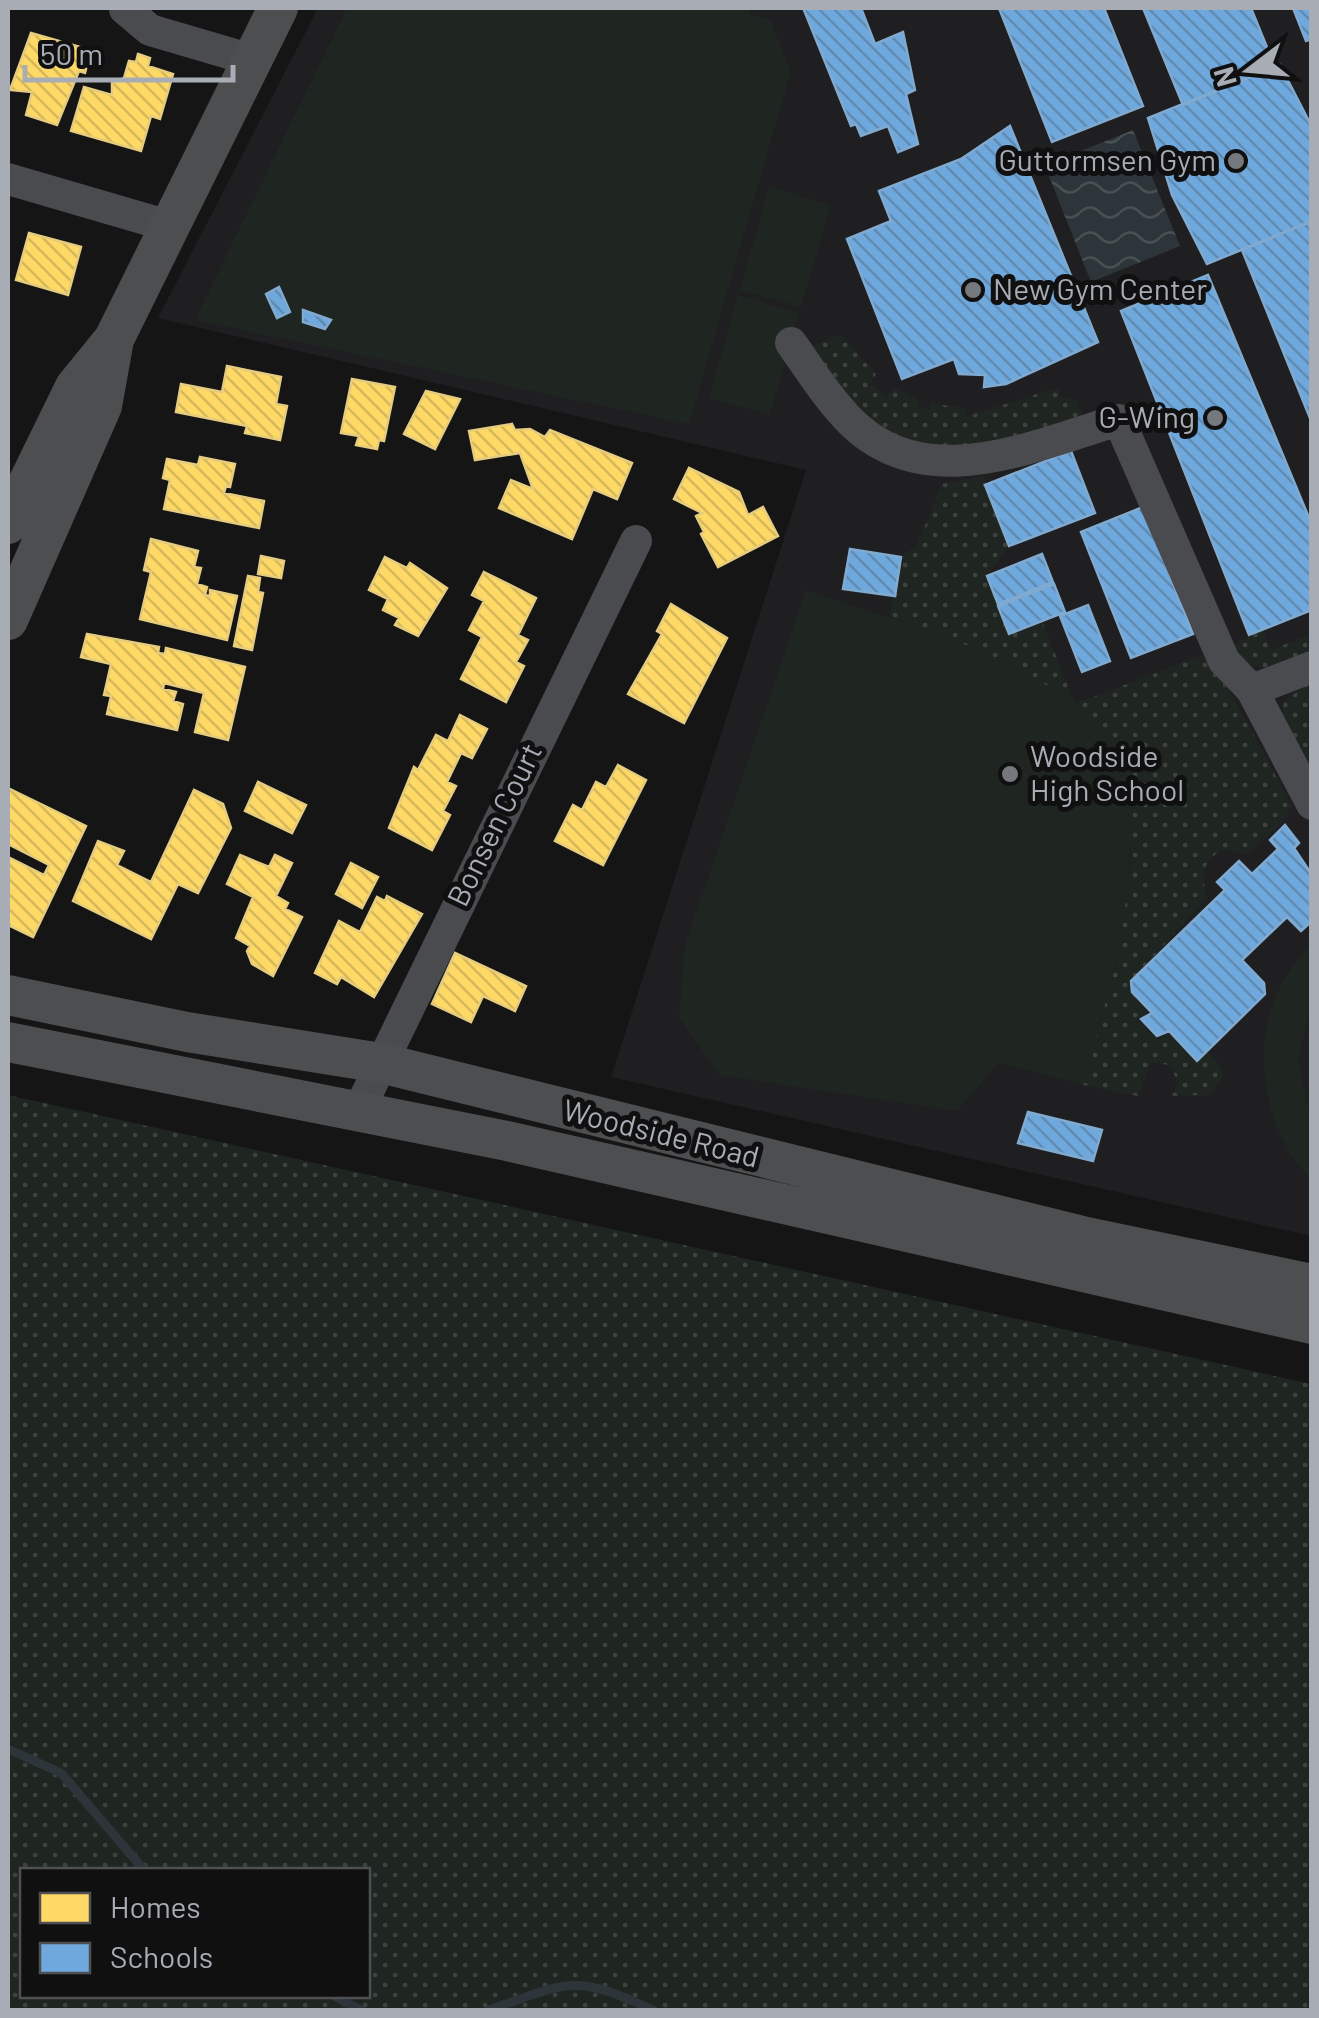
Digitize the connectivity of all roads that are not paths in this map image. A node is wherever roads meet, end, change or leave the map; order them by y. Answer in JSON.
{"nodes":[{"id":1,"x":126,"y":8,"type":"edge"},
{"id":2,"x":278,"y":8,"type":"edge"},
{"id":3,"x":252,"y":60,"type":"junction"},
{"id":4,"x":8,"y":179,"type":"edge"},
{"id":5,"x":168,"y":226,"type":"junction"},
{"id":6,"x":114,"y":339,"type":"junction"},
{"id":7,"x":791,"y":342,"type":"dead end"},
{"id":8,"x":8,"y":524,"type":"edge"},
{"id":9,"x":636,"y":541,"type":"dead end"},
{"id":10,"x":8,"y":620,"type":"edge"},
{"id":11,"x":1312,"y":667,"type":"edge"},
{"id":12,"x":1252,"y":690,"type":"junction"},
{"id":13,"x":1312,"y":804,"type":"edge"},
{"id":14,"x":8,"y":995,"type":"edge"},
{"id":15,"x":8,"y":1042,"type":"edge"},
{"id":16,"x":381,"y":1063,"type":"junction"},
{"id":17,"x":358,"y":1112,"type":"junction"},
{"id":18,"x":1312,"y":1284,"type":"edge"},
{"id":19,"x":1312,"y":1324,"type":"edge"}],
"edges":[{"from":1,"to":3,"type":"street"},
{"from":2,"to":3,"type":"main road"},
{"from":3,"to":5,"type":"main road"},
{"from":4,"to":5,"type":"street"},
{"from":5,"to":6,"type":"main road"},
{"from":6,"to":8,"type":"main road"},
{"from":6,"to":10,"type":"main road"},
{"from":7,"to":12,"type":"street"},
{"from":9,"to":16,"type":"street","name":"Bonsen Court"},
{"from":11,"to":12,"type":"street"},
{"from":12,"to":13,"type":"street"},
{"from":14,"to":16,"type":"main road","name":"Woodside Road"},
{"from":15,"to":17,"type":"main road","name":"Woodside Road"},
{"from":16,"to":17,"type":"street","name":"Bonsen Court"},
{"from":16,"to":18,"type":"main road","name":"Woodside Road"},
{"from":17,"to":19,"type":"main road","name":"Woodside Road"}]}
